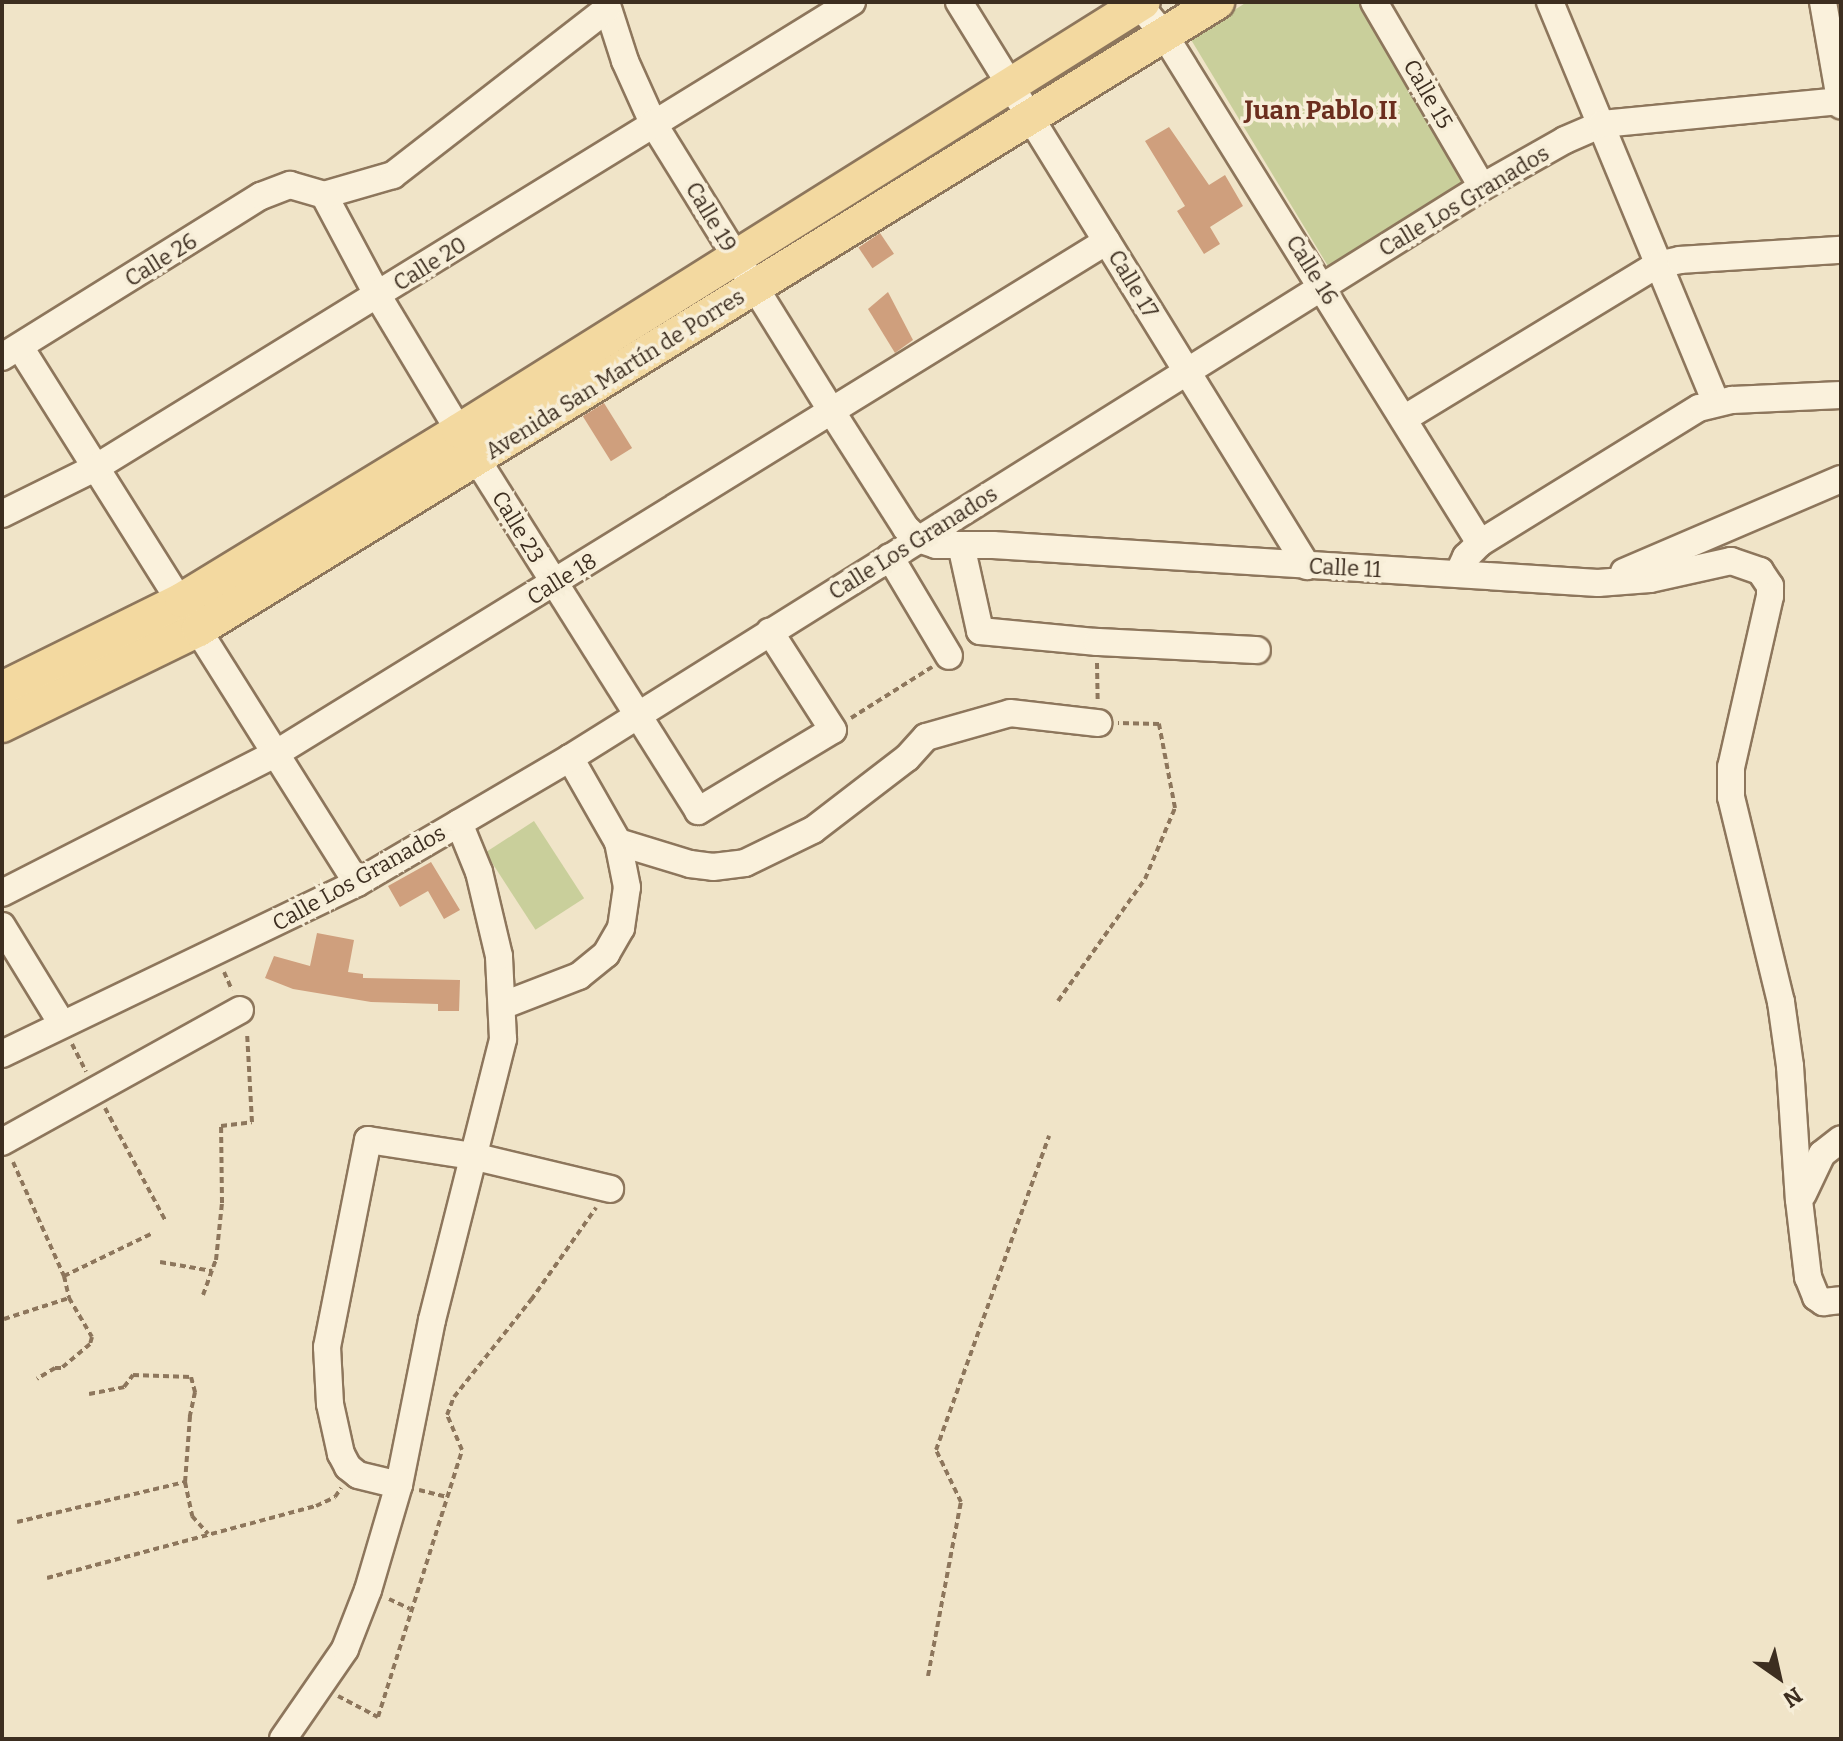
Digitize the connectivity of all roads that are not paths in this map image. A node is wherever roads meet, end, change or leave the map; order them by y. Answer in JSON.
{"nodes":[{"id":1,"x":852,"y":2,"type":"edge"},
{"id":2,"x":959,"y":2,"type":"edge"},
{"id":3,"x":1217,"y":2,"type":"edge"},
{"id":4,"x":1374,"y":2,"type":"edge"},
{"id":5,"x":1550,"y":2,"type":"edge"},
{"id":6,"x":1823,"y":2,"type":"edge"},
{"id":7,"x":1140,"y":3,"type":"edge"},
{"id":8,"x":606,"y":6,"type":"edge"},
{"id":9,"x":1165,"y":36,"type":"junction"},
{"id":10,"x":1011,"y":84,"type":"junction"},
{"id":11,"x":1841,"y":102,"type":"edge"},
{"id":12,"x":1031,"y":119,"type":"junction"},
{"id":13,"x":653,"y":123,"type":"junction"},
{"id":14,"x":1602,"y":124,"type":"junction"},
{"id":15,"x":1482,"y":187,"type":"junction"},
{"id":16,"x":324,"y":195,"type":"junction"},
{"id":17,"x":1107,"y":241,"type":"junction"},
{"id":18,"x":1841,"y":250,"type":"edge"},
{"id":19,"x":735,"y":256,"type":"junction"},
{"id":20,"x":1657,"y":265,"type":"junction"},
{"id":21,"x":753,"y":287,"type":"junction"},
{"id":22,"x":1322,"y":287,"type":"junction"},
{"id":23,"x":378,"y":296,"type":"junction"},
{"id":24,"x":11,"y":352,"type":"edge"},
{"id":25,"x":1187,"y":372,"type":"junction"},
{"id":26,"x":1841,"y":395,"type":"edge"},
{"id":27,"x":1716,"y":402,"type":"junction"},
{"id":28,"x":832,"y":412,"type":"junction"},
{"id":29,"x":1405,"y":418,"type":"junction"},
{"id":30,"x":459,"y":431,"type":"junction"},
{"id":31,"x":477,"y":460,"type":"junction"},
{"id":32,"x":95,"y":468,"type":"junction"},
{"id":33,"x":1841,"y":479,"type":"edge"},
{"id":34,"x":2,"y":514,"type":"edge"},
{"id":35,"x":918,"y":539,"type":"junction"},
{"id":36,"x":1480,"y":543,"type":"junction"},
{"id":37,"x":961,"y":545,"type":"junction"},
{"id":38,"x":890,"y":557,"type":"junction"},
{"id":39,"x":1307,"y":566,"type":"junction"},
{"id":40,"x":1458,"y":574,"type":"junction"},
{"id":41,"x":1598,"y":583,"type":"junction"},
{"id":42,"x":553,"y":584,"type":"junction"},
{"id":43,"x":182,"y":600,"type":"junction"},
{"id":44,"x":199,"y":629,"type":"junction"},
{"id":45,"x":770,"y":632,"type":"junction"},
{"id":46,"x":1257,"y":650,"type":"dead end"},
{"id":47,"x":949,"y":656,"type":"road end"},
{"id":48,"x":2,"y":689,"type":"edge"},
{"id":49,"x":637,"y":716,"type":"junction"},
{"id":50,"x":1098,"y":723,"type":"road end"},
{"id":51,"x":2,"y":725,"type":"edge"},
{"id":52,"x":275,"y":754,"type":"junction"},
{"id":53,"x":570,"y":758,"type":"junction"},
{"id":54,"x":459,"y":823,"type":"junction"},
{"id":55,"x":618,"y":842,"type":"junction"},
{"id":56,"x":357,"y":883,"type":"junction"},
{"id":57,"x":2,"y":893,"type":"edge"},
{"id":58,"x":2,"y":926,"type":"edge"},
{"id":59,"x":504,"y":1005,"type":"junction"},
{"id":60,"x":240,"y":1010,"type":"road end"},
{"id":61,"x":62,"y":1024,"type":"junction"},
{"id":62,"x":2,"y":1054,"type":"edge"},
{"id":63,"x":1841,"y":1139,"type":"edge"},
{"id":64,"x":3,"y":1142,"type":"edge"},
{"id":65,"x":472,"y":1156,"type":"junction"},
{"id":66,"x":610,"y":1189,"type":"road end"},
{"id":67,"x":1799,"y":1200,"type":"junction"},
{"id":68,"x":1841,"y":1300,"type":"edge"},
{"id":69,"x":399,"y":1485,"type":"junction"},
{"id":70,"x":283,"y":1739,"type":"edge"}],
"edges":[{"from":1,"to":13,"type":"street","name":"Calle 20"},
{"from":2,"to":10,"type":"street","name":"Calle 17"},
{"from":3,"to":9,"type":"main road","name":"Avenida San Martín de Porres"},
{"from":4,"to":15,"type":"street","name":"Calle 15"},
{"from":5,"to":14,"type":"street"},
{"from":6,"to":11,"type":"street"},
{"from":7,"to":9,"type":"street","name":"Calle 16"},
{"from":7,"to":10,"type":"main road","name":"Avenida San Martín de Porres"},
{"from":8,"to":13,"type":"street","name":"Calle 19"},
{"from":8,"to":16,"type":"street"},
{"from":9,"to":12,"type":"main road","name":"Avenida San Martín de Porres"},
{"from":9,"to":22,"type":"street","name":"Calle 16"},
{"from":10,"to":12,"type":"street","name":"Calle 17"},
{"from":10,"to":19,"type":"main road","name":"Avenida San Martín de Porres"},
{"from":11,"to":14,"type":"street","name":"Calle Los Granados"},
{"from":12,"to":17,"type":"street","name":"Calle 17"},
{"from":12,"to":21,"type":"main road","name":"Avenida San Martín de Porres"},
{"from":13,"to":19,"type":"street","name":"Calle 19"},
{"from":13,"to":23,"type":"street","name":"Calle 20"},
{"from":14,"to":15,"type":"street","name":"Calle Los Granados"},
{"from":14,"to":20,"type":"street"},
{"from":15,"to":22,"type":"street","name":"Calle Los Granados"},
{"from":16,"to":23,"type":"street","name":"Calle 23"},
{"from":16,"to":24,"type":"street","name":"Calle 26"},
{"from":17,"to":25,"type":"street","name":"Calle 17"},
{"from":17,"to":28,"type":"street","name":"Calle 18"},
{"from":18,"to":20,"type":"street"},
{"from":19,"to":21,"type":"street","name":"Calle 19"},
{"from":19,"to":30,"type":"main road","name":"Avenida San Martín de Porres"},
{"from":20,"to":27,"type":"street"},
{"from":20,"to":29,"type":"street"},
{"from":21,"to":28,"type":"street","name":"Calle 19"},
{"from":21,"to":31,"type":"main road","name":"Avenida San Martín de Porres"},
{"from":22,"to":25,"type":"street","name":"Calle Los Granados"},
{"from":22,"to":29,"type":"street","name":"Calle 16"},
{"from":23,"to":30,"type":"street","name":"Calle 23"},
{"from":23,"to":32,"type":"street","name":"Calle 20"},
{"from":24,"to":32,"type":"street"},
{"from":25,"to":35,"type":"street","name":"Calle Los Granados"},
{"from":25,"to":39,"type":"street","name":"Calle 17"},
{"from":26,"to":27,"type":"street"},
{"from":27,"to":36,"type":"street"},
{"from":28,"to":35,"type":"street","name":"Calle 19"},
{"from":28,"to":42,"type":"street","name":"Calle 18"},
{"from":29,"to":36,"type":"street","name":"Calle 16"},
{"from":30,"to":31,"type":"street","name":"Calle 23"},
{"from":30,"to":43,"type":"main road","name":"Avenida San Martín de Porres"},
{"from":31,"to":42,"type":"street","name":"Calle 23"},
{"from":31,"to":44,"type":"main road","name":"Avenida San Martín de Porres"},
{"from":32,"to":34,"type":"street","name":"Calle 20"},
{"from":32,"to":43,"type":"street"},
{"from":33,"to":41,"type":"street"},
{"from":35,"to":37,"type":"street","name":"Calle 11"},
{"from":35,"to":38,"type":"street","name":"Calle Los Granados"},
{"from":36,"to":40,"type":"street"},
{"from":37,"to":39,"type":"street","name":"Calle 11"},
{"from":37,"to":46,"type":"street"},
{"from":38,"to":45,"type":"street","name":"Calle Los Granados"},
{"from":38,"to":47,"type":"street"},
{"from":39,"to":40,"type":"street","name":"Calle 11"},
{"from":40,"to":41,"type":"street","name":"Calle 11"},
{"from":41,"to":67,"type":"street","name":"Calle 11"},
{"from":42,"to":49,"type":"street","name":"Calle 23"},
{"from":42,"to":52,"type":"street","name":"Calle 18"},
{"from":43,"to":44,"type":"street"},
{"from":43,"to":48,"type":"main road","name":"Avenida San Martín de Porres"},
{"from":44,"to":51,"type":"main road","name":"Avenida San Martín de Porres"},
{"from":44,"to":52,"type":"street"},
{"from":45,"to":49,"type":"street","name":"Calle Los Granados"},
{"from":45,"to":49,"type":"street","name":"Calle 23"},
{"from":49,"to":53,"type":"street","name":"Calle Los Granados"},
{"from":50,"to":55,"type":"street"},
{"from":52,"to":56,"type":"street"},
{"from":52,"to":57,"type":"street","name":"Calle 18"},
{"from":53,"to":54,"type":"street","name":"Calle Los Granados"},
{"from":53,"to":55,"type":"street"},
{"from":54,"to":56,"type":"street","name":"Calle Los Granados"},
{"from":54,"to":59,"type":"street"},
{"from":55,"to":59,"type":"street"},
{"from":56,"to":61,"type":"street","name":"Calle Los Granados"},
{"from":58,"to":61,"type":"street"},
{"from":59,"to":65,"type":"street"},
{"from":60,"to":64,"type":"street"},
{"from":61,"to":62,"type":"street","name":"Calle Los Granados"},
{"from":63,"to":67,"type":"street"},
{"from":65,"to":66,"type":"street"},
{"from":65,"to":69,"type":"street"},
{"from":65,"to":69,"type":"street"},
{"from":67,"to":68,"type":"street"},
{"from":69,"to":70,"type":"street"}]}
